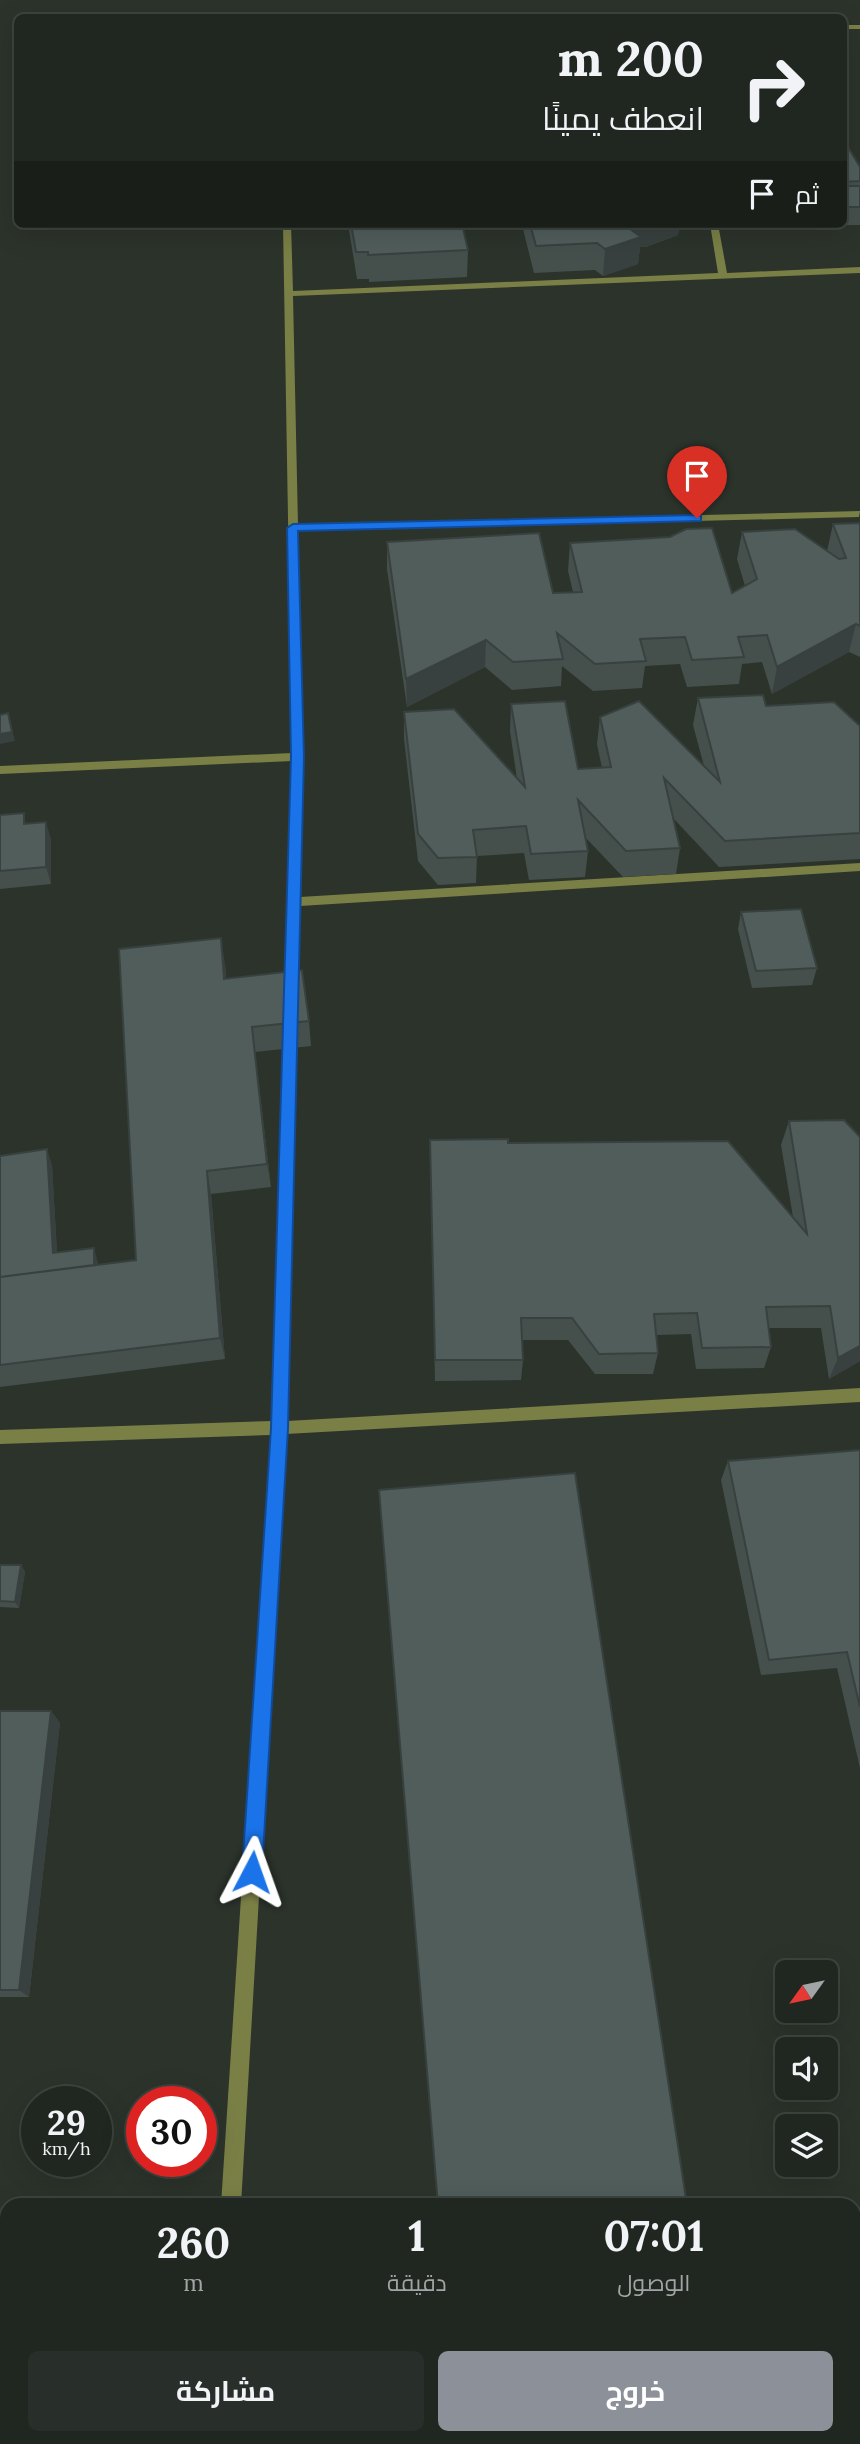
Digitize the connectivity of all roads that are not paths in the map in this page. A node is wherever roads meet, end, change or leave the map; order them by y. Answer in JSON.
{"nodes":[{"id":1,"x":286,"y":228,"type":"edge"},
{"id":2,"x":715,"y":228,"type":"edge"},
{"id":3,"x":860,"y":270,"type":"edge"},
{"id":4,"x":723,"y":275,"type":"junction"},
{"id":5,"x":288,"y":294,"type":"junction"},
{"id":6,"x":859,"y":514,"type":"edge"},
{"id":7,"x":293,"y":528,"type":"junction"},
{"id":8,"x":298,"y":757,"type":"junction"},
{"id":9,"x":0,"y":770,"type":"edge"},
{"id":10,"x":860,"y":867,"type":"edge"},
{"id":11,"x":294,"y":902,"type":"junction"},
{"id":12,"x":860,"y":1395,"type":"edge"},
{"id":13,"x":279,"y":1428,"type":"junction"},
{"id":14,"x":0,"y":1437,"type":"edge"},
{"id":15,"x":231,"y":2198,"type":"edge"}],
"edges":[{"from":1,"to":5,"type":"street"},
{"from":2,"to":4,"type":"street"},
{"from":3,"to":4,"type":"street"},
{"from":4,"to":5,"type":"street"},
{"from":5,"to":7,"type":"street"},
{"from":6,"to":7,"type":"street"},
{"from":7,"to":8,"type":"street"},
{"from":8,"to":9,"type":"street"},
{"from":8,"to":11,"type":"street"},
{"from":10,"to":11,"type":"street"},
{"from":11,"to":13,"type":"street"},
{"from":12,"to":13,"type":"street"},
{"from":13,"to":14,"type":"street"},
{"from":13,"to":15,"type":"street"}]}
